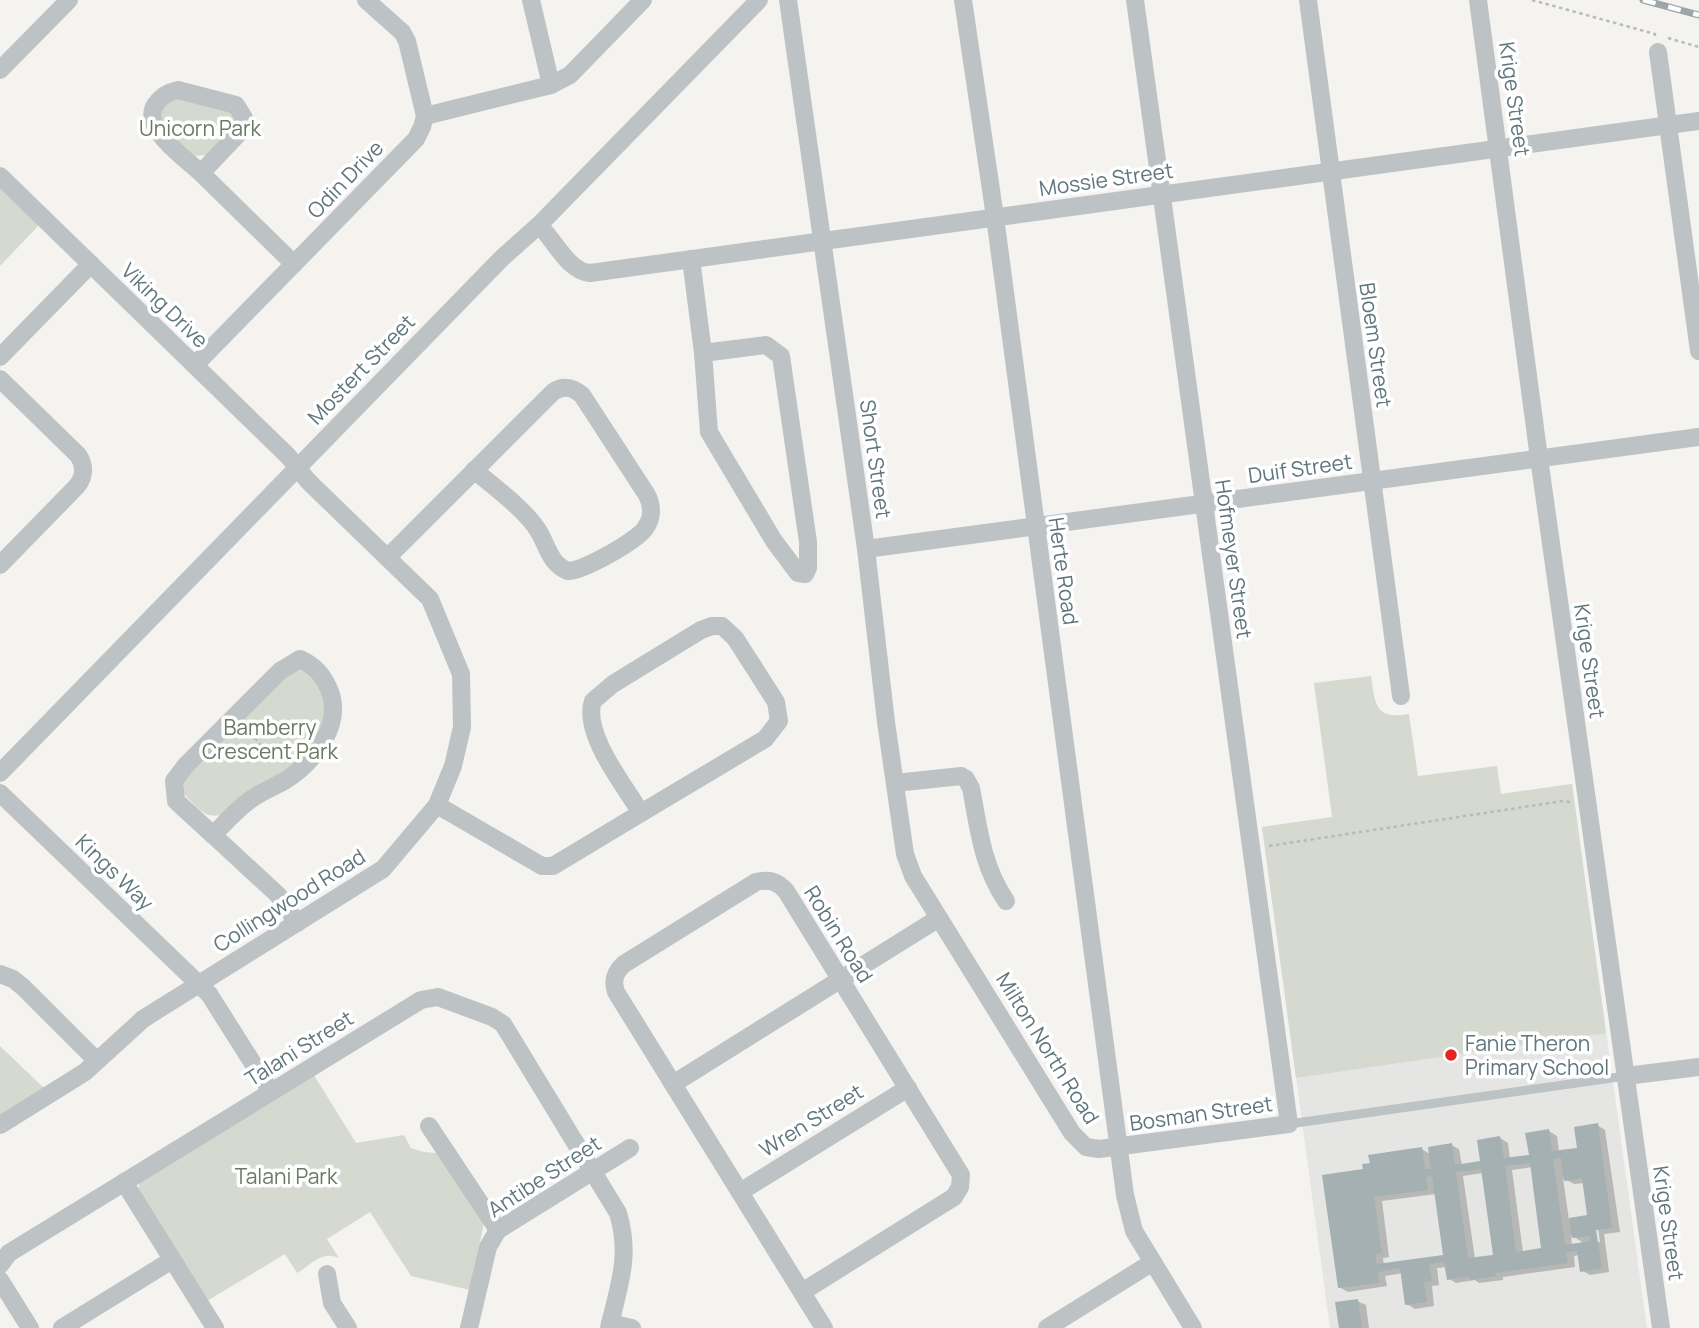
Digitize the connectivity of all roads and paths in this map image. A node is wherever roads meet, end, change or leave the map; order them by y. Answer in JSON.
{"nodes":[{"id":1,"x":69,"y":0,"type":"edge"},
{"id":2,"x":366,"y":0,"type":"edge"},
{"id":3,"x":531,"y":0,"type":"edge"},
{"id":4,"x":643,"y":0,"type":"edge"},
{"id":5,"x":759,"y":0,"type":"edge"},
{"id":6,"x":788,"y":0,"type":"edge"},
{"id":7,"x":963,"y":0,"type":"edge"},
{"id":8,"x":1135,"y":0,"type":"edge"},
{"id":9,"x":1308,"y":0,"type":"edge"},
{"id":10,"x":1478,"y":0,"type":"edge"},
{"id":11,"x":1532,"y":0,"type":"edge"},
{"id":12,"x":1656,"y":43,"type":"junction"},
{"id":13,"x":1699,"y":47,"type":"edge"},
{"id":14,"x":0,"y":70,"type":"edge"},
{"id":15,"x":551,"y":85,"type":"junction"},
{"id":16,"x":425,"y":116,"type":"junction"},
{"id":17,"x":1699,"y":121,"type":"edge"},
{"id":18,"x":1668,"y":125,"type":"junction"},
{"id":19,"x":1499,"y":148,"type":"junction"},
{"id":20,"x":1330,"y":171,"type":"junction"},
{"id":21,"x":201,"y":173,"type":"junction"},
{"id":22,"x":0,"y":176,"type":"edge"},
{"id":23,"x":1162,"y":194,"type":"junction"},
{"id":24,"x":995,"y":217,"type":"junction"},
{"id":25,"x":539,"y":225,"type":"junction"},
{"id":26,"x":822,"y":241,"type":"junction"},
{"id":27,"x":691,"y":259,"type":"junction"},
{"id":28,"x":91,"y":264,"type":"junction"},
{"id":29,"x":294,"y":264,"type":"junction"},
{"id":30,"x":1699,"y":351,"type":"edge"},
{"id":31,"x":703,"y":353,"type":"junction"},
{"id":32,"x":0,"y":357,"type":"edge"},
{"id":33,"x":195,"y":365,"type":"junction"},
{"id":34,"x":0,"y":379,"type":"edge"},
{"id":35,"x":1699,"y":437,"type":"edge"},
{"id":36,"x":1539,"y":458,"type":"junction"},
{"id":37,"x":297,"y":467,"type":"junction"},
{"id":38,"x":474,"y":470,"type":"junction"},
{"id":39,"x":1371,"y":481,"type":"junction"},
{"id":40,"x":1204,"y":504,"type":"junction"},
{"id":41,"x":1035,"y":526,"type":"junction"},
{"id":42,"x":866,"y":549,"type":"junction"},
{"id":43,"x":387,"y":558,"type":"junction"},
{"id":44,"x":1,"y":561,"type":"edge"},
{"id":45,"x":1401,"y":696,"type":"dead end"},
{"id":46,"x":236,"y":715,"type":"junction"},
{"id":47,"x":0,"y":773,"type":"edge"},
{"id":48,"x":289,"y":778,"type":"junction"},
{"id":49,"x":895,"y":783,"type":"junction"},
{"id":50,"x":0,"y":793,"type":"edge"},
{"id":51,"x":1587,"y":804,"type":"junction"},
{"id":52,"x":437,"y":806,"type":"junction"},
{"id":53,"x":641,"y":813,"type":"junction"},
{"id":54,"x":213,"y":835,"type":"junction"},
{"id":55,"x":1251,"y":849,"type":"junction"},
{"id":56,"x":1006,"y":901,"type":"dead end"},
{"id":57,"x":939,"y":918,"type":"junction"},
{"id":58,"x":297,"y":923,"type":"junction"},
{"id":59,"x":0,"y":974,"type":"edge"},
{"id":60,"x":841,"y":979,"type":"junction"},
{"id":61,"x":199,"y":984,"type":"junction"},
{"id":62,"x":97,"y":1061,"type":"junction"},
{"id":63,"x":1699,"y":1067,"type":"edge"},
{"id":64,"x":1626,"y":1076,"type":"junction"},
{"id":65,"x":673,"y":1084,"type":"junction"},
{"id":66,"x":908,"y":1088,"type":"junction"},
{"id":67,"x":271,"y":1092,"type":"junction"},
{"id":68,"x":1289,"y":1124,"type":"junction"},
{"id":69,"x":0,"y":1125,"type":"edge"},
{"id":70,"x":429,"y":1126,"type":"dead end"},
{"id":71,"x":1119,"y":1147,"type":"junction"},
{"id":72,"x":630,"y":1148,"type":"dead end"},
{"id":73,"x":593,"y":1170,"type":"junction"},
{"id":74,"x":124,"y":1182,"type":"junction"},
{"id":75,"x":740,"y":1192,"type":"junction"},
{"id":76,"x":498,"y":1230,"type":"junction"},
{"id":77,"x":172,"y":1260,"type":"junction"},
{"id":78,"x":1153,"y":1262,"type":"junction"},
{"id":79,"x":0,"y":1265,"type":"edge"},
{"id":80,"x":327,"y":1274,"type":"dead end"},
{"id":81,"x":0,"y":1280,"type":"edge"},
{"id":82,"x":802,"y":1292,"type":"junction"},
{"id":83,"x":609,"y":1326,"type":"edge"},
{"id":84,"x":30,"y":1328,"type":"edge"},
{"id":85,"x":62,"y":1328,"type":"edge"},
{"id":86,"x":215,"y":1328,"type":"edge"},
{"id":87,"x":348,"y":1328,"type":"edge"},
{"id":88,"x":469,"y":1328,"type":"edge"},
{"id":89,"x":632,"y":1328,"type":"edge"},
{"id":90,"x":824,"y":1328,"type":"edge"},
{"id":91,"x":1047,"y":1328,"type":"edge"},
{"id":92,"x":1194,"y":1328,"type":"edge"},
{"id":93,"x":1661,"y":1328,"type":"edge"}],
"edges":[{"from":1,"to":14,"type":"street"},
{"from":2,"to":16,"type":"street"},
{"from":3,"to":15,"type":"street"},
{"from":4,"to":15,"type":"street"},
{"from":5,"to":25,"type":"street","name":"Mostert Street"},
{"from":6,"to":26,"type":"street","name":"Short Street"},
{"from":7,"to":24,"type":"street","name":"Herte Road"},
{"from":8,"to":23,"type":"street","name":"Hofmeyer Street"},
{"from":9,"to":20,"type":"street","name":"Bloem Street"},
{"from":10,"to":19,"type":"street","name":"Krige Street"},
{"from":11,"to":12,"type":"path"},
{"from":12,"to":13,"type":"path"},
{"from":12,"to":18,"type":"street"},
{"from":15,"to":16,"type":"street"},
{"from":16,"to":29,"type":"street","name":"Odin Drive"},
{"from":17,"to":18,"type":"street","name":"Mossie Street"},
{"from":18,"to":19,"type":"street","name":"Mossie Street"},
{"from":18,"to":30,"type":"street"},
{"from":19,"to":20,"type":"street","name":"Mossie Street"},
{"from":19,"to":36,"type":"street","name":"Krige Street"},
{"from":20,"to":23,"type":"street","name":"Mossie Street"},
{"from":20,"to":39,"type":"street","name":"Bloem Street"},
{"from":21,"to":21,"type":"street"},
{"from":21,"to":29,"type":"street"},
{"from":22,"to":28,"type":"street","name":"Viking Drive"},
{"from":23,"to":24,"type":"street","name":"Mossie Street"},
{"from":23,"to":40,"type":"street","name":"Hofmeyer Street"},
{"from":24,"to":26,"type":"street","name":"Mossie Street"},
{"from":24,"to":41,"type":"street","name":"Herte Road"},
{"from":25,"to":27,"type":"street","name":"Mossie Street"},
{"from":25,"to":37,"type":"street","name":"Mostert Street"},
{"from":26,"to":27,"type":"street","name":"Mossie Street"},
{"from":26,"to":42,"type":"street","name":"Short Street"},
{"from":27,"to":31,"type":"street"},
{"from":28,"to":32,"type":"street"},
{"from":28,"to":33,"type":"street","name":"Viking Drive"},
{"from":29,"to":33,"type":"street","name":"Odin Drive"},
{"from":31,"to":31,"type":"street"},
{"from":33,"to":37,"type":"street","name":"Viking Drive"},
{"from":34,"to":44,"type":"street"},
{"from":35,"to":36,"type":"street","name":"Duif Street"},
{"from":36,"to":39,"type":"street","name":"Duif Street"},
{"from":36,"to":51,"type":"street","name":"Krige Street"},
{"from":37,"to":43,"type":"street","name":"Collingwood Road"},
{"from":37,"to":47,"type":"street","name":"Mostert Street"},
{"from":38,"to":38,"type":"street"},
{"from":38,"to":43,"type":"street"},
{"from":39,"to":40,"type":"street","name":"Duif Street"},
{"from":39,"to":45,"type":"street","name":"Bloem Street"},
{"from":40,"to":41,"type":"street","name":"Duif Street"},
{"from":40,"to":55,"type":"street","name":"Hofmeyer Street"},
{"from":41,"to":42,"type":"street","name":"Duif Street"},
{"from":41,"to":71,"type":"street","name":"Herte Road"},
{"from":42,"to":49,"type":"street","name":"Short Street"},
{"from":43,"to":52,"type":"street","name":"Collingwood Road"},
{"from":46,"to":48,"type":"path"},
{"from":46,"to":48,"type":"street"},
{"from":46,"to":54,"type":"street"},
{"from":48,"to":54,"type":"street"},
{"from":49,"to":56,"type":"street"},
{"from":49,"to":57,"type":"street","name":"Short Street"},
{"from":50,"to":61,"type":"street","name":"Kings Way"},
{"from":51,"to":55,"type":"path"},
{"from":51,"to":64,"type":"street","name":"Krige Street"},
{"from":52,"to":53,"type":"street"},
{"from":52,"to":58,"type":"street","name":"Collingwood Road"},
{"from":53,"to":53,"type":"street"},
{"from":54,"to":58,"type":"street"},
{"from":55,"to":68,"type":"street","name":"Hofmeyer Street"},
{"from":57,"to":60,"type":"street"},
{"from":57,"to":71,"type":"street","name":"Milton North Road"},
{"from":58,"to":61,"type":"street","name":"Collingwood Road"},
{"from":59,"to":62,"type":"street"},
{"from":60,"to":65,"type":"street"},
{"from":60,"to":65,"type":"street","name":"Robin Road"},
{"from":60,"to":66,"type":"street","name":"Robin Road"},
{"from":61,"to":62,"type":"street","name":"Collingwood Road"},
{"from":61,"to":67,"type":"street","name":"Kings Way"},
{"from":62,"to":69,"type":"street","name":"Collingwood Road"},
{"from":63,"to":64,"type":"street"},
{"from":64,"to":68,"type":"lane"},
{"from":64,"to":93,"type":"street","name":"Krige Street"},
{"from":65,"to":75,"type":"street","name":"Robin Road"},
{"from":66,"to":75,"type":"street","name":"Wren Street"},
{"from":66,"to":82,"type":"street","name":"Robin Road"},
{"from":67,"to":73,"type":"street","name":"Talani Street"},
{"from":67,"to":74,"type":"street","name":"Talani Street"},
{"from":68,"to":71,"type":"street","name":"Bosman Street"},
{"from":70,"to":76,"type":"street"},
{"from":71,"to":78,"type":"street"},
{"from":72,"to":73,"type":"street","name":"Antibe Street"},
{"from":73,"to":76,"type":"street","name":"Antibe Street"},
{"from":73,"to":83,"type":"street","name":"Talani Street"},
{"from":74,"to":77,"type":"street"},
{"from":74,"to":79,"type":"street","name":"Talani Street"},
{"from":75,"to":82,"type":"street","name":"Robin Road"},
{"from":76,"to":88,"type":"street","name":"Antibe Street"},
{"from":77,"to":85,"type":"street"},
{"from":77,"to":86,"type":"street"},
{"from":78,"to":91,"type":"street"},
{"from":78,"to":92,"type":"street"},
{"from":80,"to":87,"type":"street"},
{"from":81,"to":84,"type":"street"},
{"from":82,"to":90,"type":"street","name":"Robin Road"},
{"from":83,"to":89,"type":"street"}]}
